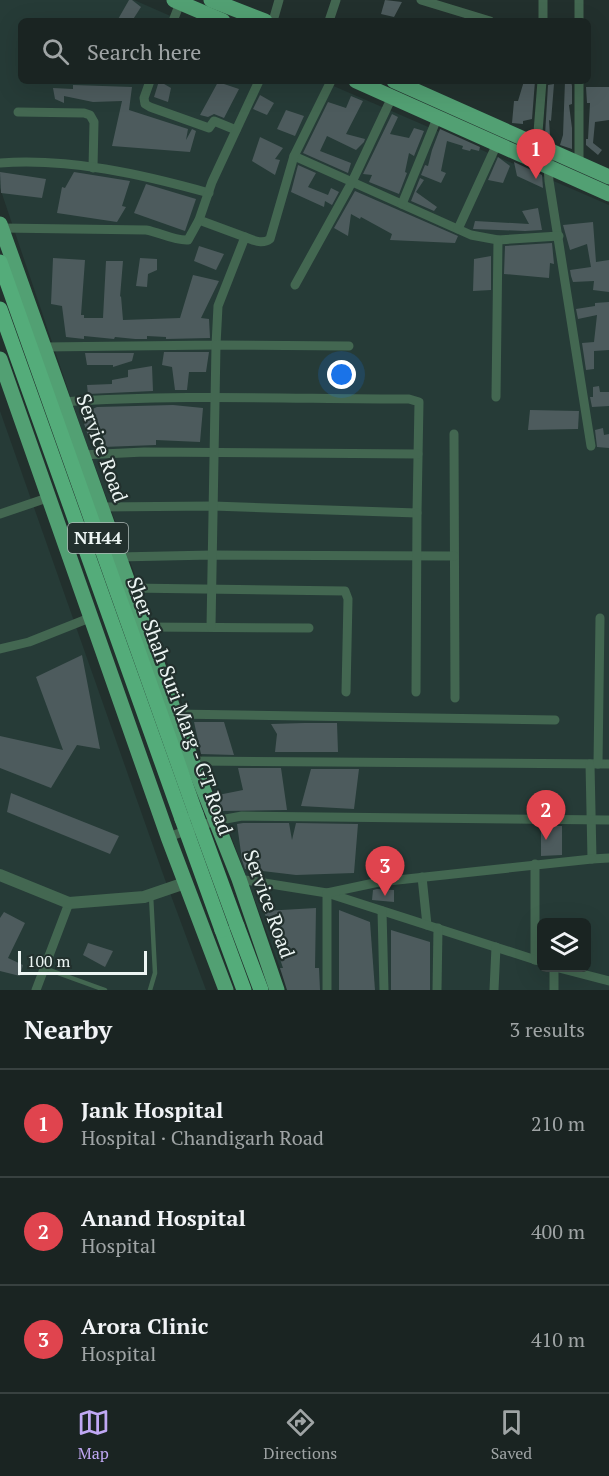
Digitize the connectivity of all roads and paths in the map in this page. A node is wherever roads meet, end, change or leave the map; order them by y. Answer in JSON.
{"nodes":[{"id":1,"x":211,"y":0,"type":"edge"},
{"id":2,"x":279,"y":0,"type":"edge"},
{"id":3,"x":336,"y":0,"type":"edge"},
{"id":4,"x":424,"y":0,"type":"edge"},
{"id":5,"x":543,"y":0,"type":"edge"},
{"id":6,"x":579,"y":0,"type":"edge"},
{"id":7,"x":177,"y":1,"type":"edge"},
{"id":8,"x":225,"y":9,"type":"edge"},
{"id":9,"x":174,"y":18,"type":"edge"},
{"id":10,"x":255,"y":18,"type":"edge"},
{"id":11,"x":274,"y":18,"type":"edge"},
{"id":12,"x":330,"y":18,"type":"edge"},
{"id":13,"x":481,"y":18,"type":"edge"},
{"id":14,"x":543,"y":18,"type":"edge"},
{"id":15,"x":579,"y":18,"type":"edge"},
{"id":16,"x":149,"y":84,"type":"edge"},
{"id":17,"x":258,"y":84,"type":"edge"},
{"id":18,"x":330,"y":84,"type":"edge"},
{"id":19,"x":363,"y":84,"type":"edge"},
{"id":20,"x":401,"y":84,"type":"edge"},
{"id":21,"x":542,"y":84,"type":"edge"},
{"id":22,"x":579,"y":84,"type":"edge"},
{"id":23,"x":392,"y":97,"type":"junction"},
{"id":24,"x":18,"y":112,"type":"dead end"},
{"id":25,"x":438,"y":116,"type":"junction"},
{"id":26,"x":236,"y":130,"type":"junction"},
{"id":27,"x":497,"y":144,"type":"junction"},
{"id":28,"x":537,"y":145,"type":"junction"},
{"id":29,"x":294,"y":156,"type":"junction"},
{"id":30,"x":550,"y":159,"type":"junction"},
{"id":31,"x":0,"y":163,"type":"edge"},
{"id":32,"x":579,"y":164,"type":"junction"},
{"id":33,"x":93,"y":168,"type":"junction"},
{"id":34,"x":609,"y":177,"type":"edge"},
{"id":35,"x":352,"y":182,"type":"junction"},
{"id":36,"x":209,"y":193,"type":"junction"},
{"id":37,"x":609,"y":194,"type":"edge"},
{"id":38,"x":402,"y":204,"type":"junction"},
{"id":39,"x":199,"y":220,"type":"junction"},
{"id":40,"x":1,"y":226,"type":"edge"},
{"id":41,"x":458,"y":229,"type":"junction"},
{"id":42,"x":559,"y":236,"type":"junction"},
{"id":43,"x":245,"y":237,"type":"junction"},
{"id":44,"x":498,"y":240,"type":"junction"},
{"id":45,"x":0,"y":262,"type":"edge"},
{"id":46,"x":295,"y":285,"type":"dead end"},
{"id":47,"x":0,"y":309,"type":"edge"},
{"id":48,"x":216,"y":345,"type":"junction"},
{"id":49,"x":349,"y":346,"type":"dead end"},
{"id":50,"x":43,"y":347,"type":"junction"},
{"id":51,"x":0,"y":359,"type":"edge"},
{"id":52,"x":496,"y":397,"type":"dead end"},
{"id":53,"x":214,"y":399,"type":"junction"},
{"id":54,"x":63,"y":402,"type":"junction"},
{"id":55,"x":454,"y":434,"type":"dead end"},
{"id":56,"x":591,"y":446,"type":"dead end"},
{"id":57,"x":213,"y":451,"type":"junction"},
{"id":58,"x":418,"y":454,"type":"junction"},
{"id":59,"x":82,"y":455,"type":"junction"},
{"id":60,"x":50,"y":497,"type":"junction"},
{"id":61,"x":213,"y":506,"type":"junction"},
{"id":62,"x":101,"y":507,"type":"junction"},
{"id":63,"x":417,"y":513,"type":"junction"},
{"id":64,"x":0,"y":514,"type":"edge"},
{"id":65,"x":212,"y":555,"type":"junction"},
{"id":66,"x":118,"y":556,"type":"junction"},
{"id":67,"x":417,"y":556,"type":"junction"},
{"id":68,"x":454,"y":556,"type":"junction"},
{"id":69,"x":130,"y":588,"type":"junction"},
{"id":70,"x":212,"y":588,"type":"junction"},
{"id":71,"x":92,"y":617,"type":"junction"},
{"id":72,"x":600,"y":618,"type":"dead end"},
{"id":73,"x":144,"y":627,"type":"junction"},
{"id":74,"x":211,"y":627,"type":"junction"},
{"id":75,"x":309,"y":628,"type":"dead end"},
{"id":76,"x":0,"y":649,"type":"edge"},
{"id":77,"x":346,"y":692,"type":"dead end"},
{"id":78,"x":416,"y":692,"type":"dead end"},
{"id":79,"x":454,"y":698,"type":"dead end"},
{"id":80,"x":175,"y":714,"type":"junction"},
{"id":81,"x":555,"y":720,"type":"dead end"},
{"id":82,"x":192,"y":761,"type":"junction"},
{"id":83,"x":594,"y":764,"type":"junction"},
{"id":84,"x":609,"y":764,"type":"edge"},
{"id":85,"x":189,"y":817,"type":"junction"},
{"id":86,"x":215,"y":820,"type":"junction"},
{"id":87,"x":591,"y":820,"type":"junction"},
{"id":88,"x":609,"y":820,"type":"edge"},
{"id":89,"x":168,"y":837,"type":"junction"},
{"id":90,"x":592,"y":858,"type":"junction"},
{"id":91,"x":609,"y":858,"type":"edge"},
{"id":92,"x":536,"y":864,"type":"junction"},
{"id":93,"x":0,"y":875,"type":"edge"},
{"id":94,"x":422,"y":877,"type":"junction"},
{"id":95,"x":185,"y":884,"type":"junction"},
{"id":96,"x":240,"y":884,"type":"junction"},
{"id":97,"x":327,"y":893,"type":"junction"},
{"id":98,"x":151,"y":895,"type":"junction"},
{"id":99,"x":192,"y":901,"type":"junction"},
{"id":100,"x":69,"y":903,"type":"junction"},
{"id":101,"x":382,"y":911,"type":"junction"},
{"id":102,"x":537,"y":918,"type":"edge"},
{"id":103,"x":254,"y":923,"type":"junction"},
{"id":104,"x":427,"y":925,"type":"junction"},
{"id":105,"x":230,"y":928,"type":"junction"},
{"id":106,"x":438,"y":928,"type":"junction"},
{"id":107,"x":208,"y":943,"type":"junction"},
{"id":108,"x":496,"y":946,"type":"junction"},
{"id":109,"x":537,"y":961,"type":"edge"},
{"id":110,"x":44,"y":968,"type":"junction"},
{"id":111,"x":554,"y":972,"type":"edge"},
{"id":112,"x":574,"y":972,"type":"edge"},
{"id":113,"x":609,"y":981,"type":"edge"},
{"id":114,"x":88,"y":987,"type":"edge"},
{"id":115,"x":36,"y":990,"type":"edge"},
{"id":116,"x":105,"y":990,"type":"edge"},
{"id":117,"x":150,"y":990,"type":"edge"},
{"id":118,"x":225,"y":990,"type":"edge"},
{"id":119,"x":244,"y":990,"type":"edge"},
{"id":120,"x":261,"y":990,"type":"edge"},
{"id":121,"x":277,"y":990,"type":"edge"},
{"id":122,"x":327,"y":990,"type":"edge"},
{"id":123,"x":384,"y":990,"type":"edge"},
{"id":124,"x":437,"y":990,"type":"edge"},
{"id":125,"x":494,"y":990,"type":"edge"},
{"id":126,"x":554,"y":990,"type":"edge"}],
"edges":[{"from":1,"to":8,"type":"main road"},
{"from":2,"to":11,"type":"street"},
{"from":3,"to":12,"type":"street"},
{"from":4,"to":13,"type":"street"},
{"from":5,"to":14,"type":"street"},
{"from":6,"to":15,"type":"street"},
{"from":7,"to":8,"type":"main road"},
{"from":7,"to":9,"type":"street"},
{"from":8,"to":10,"type":"main road"},
{"from":16,"to":26,"type":"street"},
{"from":17,"to":26,"type":"street"},
{"from":18,"to":29,"type":"street"},
{"from":19,"to":23,"type":"main road"},
{"from":20,"to":28,"type":"main road"},
{"from":21,"to":28,"type":"street"},
{"from":22,"to":32,"type":"street"},
{"from":23,"to":25,"type":"main road"},
{"from":23,"to":35,"type":"street"},
{"from":24,"to":33,"type":"street"},
{"from":25,"to":27,"type":"main road"},
{"from":25,"to":38,"type":"street"},
{"from":26,"to":36,"type":"street"},
{"from":27,"to":30,"type":"main road"},
{"from":27,"to":41,"type":"street"},
{"from":28,"to":30,"type":"main road"},
{"from":29,"to":35,"type":"street"},
{"from":29,"to":43,"type":"street"},
{"from":30,"to":32,"type":"main road"},
{"from":30,"to":37,"type":"main road"},
{"from":30,"to":42,"type":"street"},
{"from":31,"to":33,"type":"street"},
{"from":32,"to":34,"type":"main road"},
{"from":33,"to":36,"type":"street"},
{"from":35,"to":38,"type":"street"},
{"from":35,"to":46,"type":"street"},
{"from":36,"to":39,"type":"street"},
{"from":38,"to":41,"type":"street"},
{"from":39,"to":40,"type":"street"},
{"from":39,"to":43,"type":"street"},
{"from":40,"to":50,"type":"main road","name":"Service Road"},
{"from":41,"to":44,"type":"street"},
{"from":42,"to":44,"type":"street"},
{"from":42,"to":56,"type":"street"},
{"from":43,"to":48,"type":"street"},
{"from":44,"to":52,"type":"street"},
{"from":45,"to":85,"type":"highway","name":"Sher Shah Suri Marg - GT Road","number":"NH44"},
{"from":47,"to":85,"type":"highway","name":"Sher Shah Suri Marg - GT Road","number":"NH44"},
{"from":48,"to":49,"type":"street"},
{"from":48,"to":50,"type":"street"},
{"from":48,"to":53,"type":"street"},
{"from":50,"to":54,"type":"main road","name":"Service Road"},
{"from":51,"to":60,"type":"main road"},
{"from":53,"to":54,"type":"street"},
{"from":53,"to":57,"type":"street"},
{"from":53,"to":58,"type":"street"},
{"from":54,"to":59,"type":"main road","name":"Service Road"},
{"from":55,"to":68,"type":"street"},
{"from":57,"to":58,"type":"street"},
{"from":57,"to":59,"type":"street"},
{"from":57,"to":61,"type":"street"},
{"from":58,"to":63,"type":"street"},
{"from":59,"to":62,"type":"main road","name":"Service Road"},
{"from":60,"to":64,"type":"street"},
{"from":60,"to":71,"type":"main road"},
{"from":61,"to":62,"type":"street"},
{"from":61,"to":63,"type":"street"},
{"from":61,"to":65,"type":"street"},
{"from":62,"to":66,"type":"main road","name":"Service Road"},
{"from":63,"to":67,"type":"street"},
{"from":65,"to":66,"type":"street"},
{"from":65,"to":67,"type":"street"},
{"from":65,"to":70,"type":"street"},
{"from":66,"to":69,"type":"main road","name":"Service Road"},
{"from":67,"to":68,"type":"street"},
{"from":67,"to":78,"type":"street"},
{"from":68,"to":79,"type":"street"},
{"from":69,"to":70,"type":"street"},
{"from":69,"to":73,"type":"main road","name":"Service Road"},
{"from":70,"to":74,"type":"street"},
{"from":70,"to":77,"type":"street"},
{"from":71,"to":76,"type":"street"},
{"from":71,"to":89,"type":"main road"},
{"from":72,"to":83,"type":"street"},
{"from":73,"to":74,"type":"street"},
{"from":73,"to":80,"type":"main road","name":"Service Road"},
{"from":74,"to":75,"type":"street"},
{"from":80,"to":81,"type":"street"},
{"from":80,"to":82,"type":"main road","name":"Service Road"},
{"from":82,"to":83,"type":"street"},
{"from":82,"to":86,"type":"main road","name":"Service Road"},
{"from":83,"to":84,"type":"street"},
{"from":83,"to":87,"type":"street"},
{"from":85,"to":105,"type":"highway","name":"Sher Shah Suri Marg - GT Road","number":"NH44","bridge":true},
{"from":86,"to":87,"type":"street"},
{"from":86,"to":89,"type":"street"},
{"from":86,"to":96,"type":"main road","name":"Service Road"},
{"from":87,"to":88,"type":"street"},
{"from":87,"to":90,"type":"street"},
{"from":89,"to":95,"type":"main road"},
{"from":90,"to":91,"type":"street"},
{"from":90,"to":92,"type":"street"},
{"from":92,"to":94,"type":"street"},
{"from":92,"to":102,"type":"street"},
{"from":93,"to":100,"type":"street"},
{"from":94,"to":97,"type":"street"},
{"from":94,"to":104,"type":"street"},
{"from":95,"to":98,"type":"street"},
{"from":95,"to":99,"type":"main road"},
{"from":96,"to":97,"type":"street"},
{"from":96,"to":99,"type":"main road"},
{"from":96,"to":103,"type":"main road","name":"Service Road"},
{"from":97,"to":101,"type":"street"},
{"from":97,"to":122,"type":"street"},
{"from":98,"to":100,"type":"street"},
{"from":98,"to":117,"type":"lane"},
{"from":99,"to":107,"type":"main road"},
{"from":100,"to":110,"type":"street"},
{"from":101,"to":104,"type":"street"},
{"from":101,"to":123,"type":"street"},
{"from":103,"to":107,"type":"main road"},
{"from":103,"to":121,"type":"main road","name":"Service Road"},
{"from":104,"to":106,"type":"street"},
{"from":105,"to":119,"type":"highway","number":"NH44"},
{"from":105,"to":120,"type":"highway","number":"NH44"},
{"from":106,"to":108,"type":"street"},
{"from":106,"to":124,"type":"street"},
{"from":107,"to":118,"type":"main road"},
{"from":108,"to":109,"type":"street"},
{"from":108,"to":125,"type":"street"},
{"from":110,"to":114,"type":"lane"},
{"from":110,"to":115,"type":"street"},
{"from":111,"to":126,"type":"street"},
{"from":112,"to":113,"type":"street"},
{"from":114,"to":116,"type":"lane"}]}
